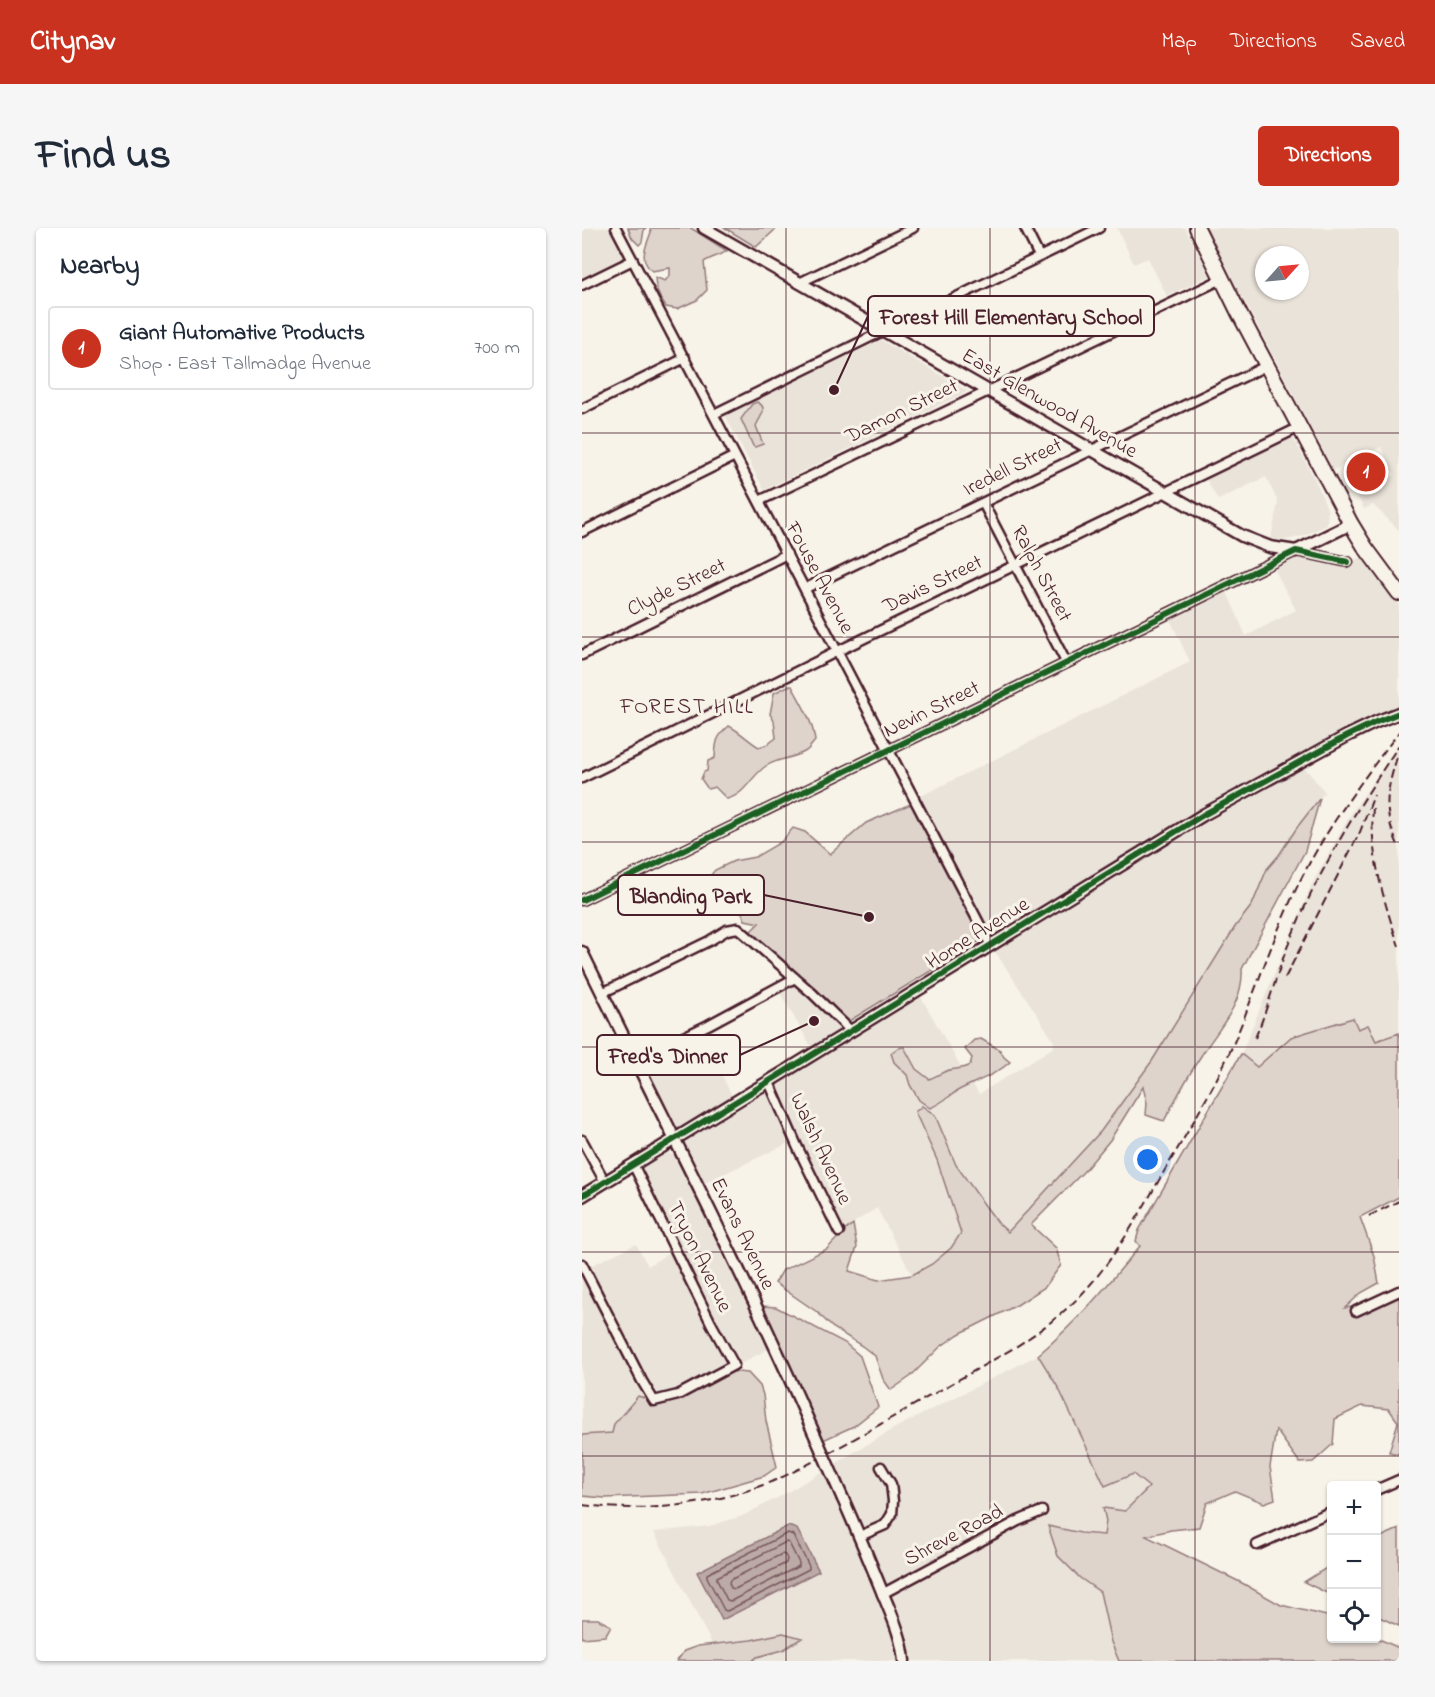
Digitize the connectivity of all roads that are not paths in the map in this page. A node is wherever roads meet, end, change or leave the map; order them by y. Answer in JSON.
{"nodes":[{"id":1,"x":616,"y":228,"type":"edge"},
{"id":2,"x":704,"y":228,"type":"edge"},
{"id":3,"x":913,"y":228,"type":"edge"},
{"id":4,"x":1025,"y":228,"type":"edge"},
{"id":5,"x":1099,"y":228,"type":"edge"},
{"id":6,"x":1197,"y":228,"type":"edge"},
{"id":7,"x":1039,"y":256,"type":"junction"},
{"id":8,"x":633,"y":260,"type":"junction"},
{"id":9,"x":1222,"y":279,"type":"junction"},
{"id":10,"x":799,"y":283,"type":"junction"},
{"id":11,"x":582,"y":285,"type":"edge"},
{"id":12,"x":883,"y":331,"type":"junction"},
{"id":13,"x":685,"y":358,"type":"junction"},
{"id":14,"x":1268,"y":365,"type":"junction"},
{"id":15,"x":988,"y":391,"type":"junction"},
{"id":16,"x":582,"y":409,"type":"edge"},
{"id":17,"x":714,"y":414,"type":"junction"},
{"id":18,"x":1300,"y":427,"type":"junction"},
{"id":19,"x":1092,"y":451,"type":"junction"},
{"id":20,"x":735,"y":456,"type":"junction"},
{"id":21,"x":1165,"y":492,"type":"junction"},
{"id":22,"x":759,"y":501,"type":"junction"},
{"id":23,"x":984,"y":503,"type":"junction"},
{"id":24,"x":1351,"y":524,"type":"junction"},
{"id":25,"x":582,"y":532,"type":"edge"},
{"id":26,"x":1296,"y":551,"type":"junction"},
{"id":27,"x":787,"y":554,"type":"junction"},
{"id":28,"x":1348,"y":562,"type":"dead end"},
{"id":29,"x":1016,"y":564,"type":"junction"},
{"id":30,"x":806,"y":588,"type":"junction"},
{"id":31,"x":1399,"y":593,"type":"edge"},
{"id":32,"x":838,"y":651,"type":"junction"},
{"id":33,"x":582,"y":655,"type":"edge"},
{"id":34,"x":1066,"y":662,"type":"junction"},
{"id":35,"x":1399,"y":713,"type":"edge"},
{"id":36,"x":889,"y":749,"type":"junction"},
{"id":37,"x":582,"y":778,"type":"edge"},
{"id":38,"x":582,"y":900,"type":"edge"},
{"id":39,"x":990,"y":944,"type":"junction"},
{"id":40,"x":582,"y":952,"type":"edge"},
{"id":41,"x":795,"y":978,"type":"junction"},
{"id":42,"x":603,"y":993,"type":"junction"},
{"id":43,"x":851,"y":1031,"type":"junction"},
{"id":44,"x":636,"y":1059,"type":"junction"},
{"id":45,"x":769,"y":1082,"type":"junction"},
{"id":46,"x":582,"y":1140,"type":"edge"},
{"id":47,"x":675,"y":1140,"type":"junction"},
{"id":48,"x":633,"y":1164,"type":"junction"},
{"id":49,"x":605,"y":1182,"type":"junction"},
{"id":50,"x":582,"y":1196,"type":"edge"},
{"id":51,"x":839,"y":1232,"type":"dead end"},
{"id":52,"x":582,"y":1264,"type":"edge"},
{"id":53,"x":1399,"y":1291,"type":"edge"},
{"id":54,"x":1356,"y":1311,"type":"dead end"},
{"id":55,"x":881,"y":1467,"type":"dead end"},
{"id":56,"x":1399,"y":1480,"type":"edge"},
{"id":57,"x":1381,"y":1488,"type":"edge"},
{"id":58,"x":1042,"y":1511,"type":"dead end"},
{"id":59,"x":1327,"y":1513,"type":"edge"},
{"id":60,"x":860,"y":1536,"type":"junction"},
{"id":61,"x":1257,"y":1545,"type":"dead end"},
{"id":62,"x":882,"y":1594,"type":"junction"},
{"id":63,"x":904,"y":1661,"type":"edge"}],
"edges":[{"from":1,"to":8,"type":"street","name":"Fouse Avenue"},
{"from":2,"to":10,"type":"street","name":"East Glenwood Avenue"},
{"from":3,"to":10,"type":"street"},
{"from":4,"to":7,"type":"street"},
{"from":5,"to":7,"type":"street"},
{"from":6,"to":9,"type":"main road"},
{"from":7,"to":12,"type":"street"},
{"from":8,"to":11,"type":"street"},
{"from":8,"to":13,"type":"street","name":"Fouse Avenue"},
{"from":9,"to":14,"type":"main road"},
{"from":9,"to":15,"type":"street","name":"Damon Street"},
{"from":10,"to":12,"type":"street","name":"East Glenwood Avenue"},
{"from":12,"to":15,"type":"street","name":"East Glenwood Avenue"},
{"from":12,"to":17,"type":"street"},
{"from":13,"to":16,"type":"street"},
{"from":13,"to":17,"type":"street","name":"Fouse Avenue"},
{"from":14,"to":18,"type":"main road"},
{"from":14,"to":19,"type":"street","name":"Iredell Street"},
{"from":15,"to":19,"type":"street","name":"East Glenwood Avenue"},
{"from":15,"to":22,"type":"street","name":"Damon Street"},
{"from":17,"to":20,"type":"street","name":"Fouse Avenue"},
{"from":18,"to":21,"type":"street","name":"Davis Street"},
{"from":18,"to":24,"type":"main road"},
{"from":19,"to":21,"type":"street","name":"East Glenwood Avenue"},
{"from":19,"to":23,"type":"street","name":"Iredell Street"},
{"from":20,"to":22,"type":"street","name":"Fouse Avenue"},
{"from":20,"to":25,"type":"street"},
{"from":21,"to":26,"type":"street","name":"East Glenwood Avenue"},
{"from":21,"to":29,"type":"street","name":"Davis Street"},
{"from":22,"to":27,"type":"street","name":"Fouse Avenue"},
{"from":23,"to":29,"type":"street","name":"Ralph Street"},
{"from":23,"to":30,"type":"street","name":"Iredell Street"},
{"from":24,"to":26,"type":"street"},
{"from":24,"to":31,"type":"main road"},
{"from":26,"to":28,"type":"street"},
{"from":26,"to":34,"type":"street","name":"Nevin Street"},
{"from":27,"to":30,"type":"street","name":"Fouse Avenue"},
{"from":27,"to":33,"type":"street","name":"Clyde Street"},
{"from":29,"to":32,"type":"street","name":"Davis Street"},
{"from":29,"to":34,"type":"street","name":"Ralph Street"},
{"from":30,"to":32,"type":"street","name":"Fouse Avenue"},
{"from":32,"to":36,"type":"street","name":"Fouse Avenue"},
{"from":32,"to":37,"type":"street","name":"Davis Street"},
{"from":34,"to":36,"type":"street","name":"Nevin Street"},
{"from":35,"to":39,"type":"street","name":"Home Avenue"},
{"from":36,"to":38,"type":"street","name":"Nevin Street"},
{"from":36,"to":39,"type":"street","name":"Fouse Avenue"},
{"from":39,"to":43,"type":"street","name":"Home Avenue"},
{"from":40,"to":42,"type":"street","name":"Evans Avenue"},
{"from":41,"to":42,"type":"street"},
{"from":41,"to":43,"type":"street"},
{"from":41,"to":44,"type":"street"},
{"from":42,"to":44,"type":"street","name":"Evans Avenue"},
{"from":43,"to":45,"type":"street","name":"Home Avenue"},
{"from":44,"to":47,"type":"street","name":"Evans Avenue"},
{"from":45,"to":47,"type":"street","name":"Home Avenue"},
{"from":45,"to":51,"type":"street","name":"Walsh Avenue"},
{"from":46,"to":49,"type":"street"},
{"from":47,"to":48,"type":"street","name":"Home Avenue"},
{"from":47,"to":60,"type":"street","name":"Evans Avenue","bridge":true},
{"from":48,"to":49,"type":"street","name":"Home Avenue"},
{"from":48,"to":52,"type":"street","name":"Tryon Avenue"},
{"from":49,"to":50,"type":"street","name":"Home Avenue"},
{"from":53,"to":54,"type":"street"},
{"from":55,"to":60,"type":"street"},
{"from":56,"to":57,"type":"street"},
{"from":58,"to":62,"type":"street","name":"Shreve Road"},
{"from":59,"to":61,"type":"street"},
{"from":60,"to":62,"type":"street","name":"Evans Avenue"},
{"from":62,"to":63,"type":"street","name":"Evans Avenue"}]}
